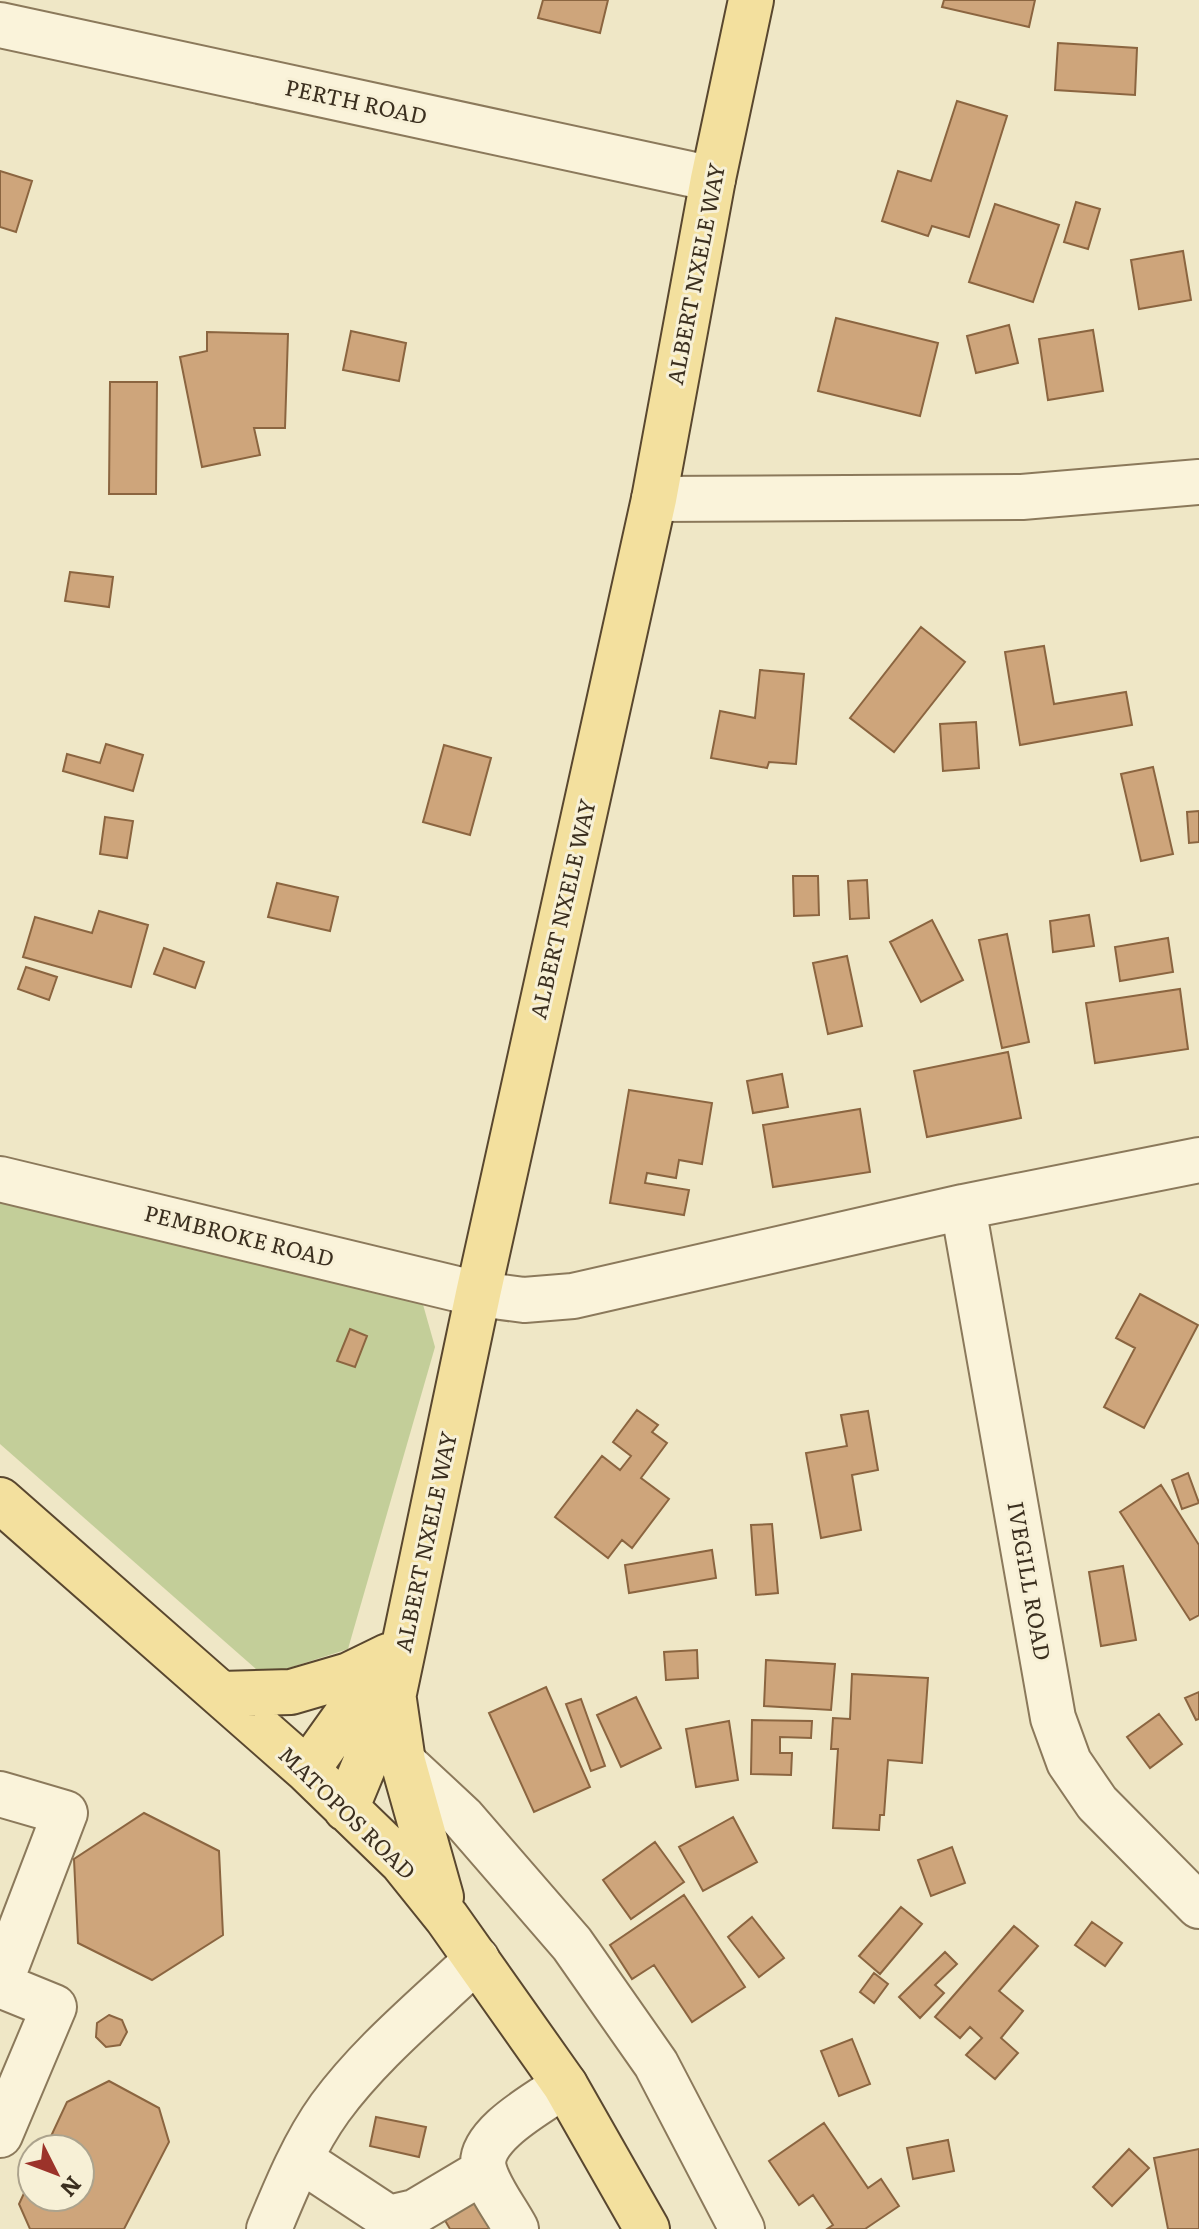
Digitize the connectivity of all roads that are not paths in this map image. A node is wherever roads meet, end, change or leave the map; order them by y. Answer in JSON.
{"nodes":[{"id":1,"x":751,"y":0,"type":"edge"},
{"id":2,"x":0,"y":25,"type":"edge"},
{"id":3,"x":713,"y":179,"type":"junction"},
{"id":4,"x":1199,"y":482,"type":"edge"},
{"id":5,"x":654,"y":499,"type":"junction"},
{"id":6,"x":1199,"y":1160,"type":"edge"},
{"id":7,"x":0,"y":1179,"type":"edge"},
{"id":8,"x":963,"y":1207,"type":"junction"},
{"id":9,"x":478,"y":1294,"type":"junction"},
{"id":10,"x":0,"y":1500,"type":"edge"},
{"id":11,"x":396,"y":1660,"type":"junction"},
{"id":12,"x":221,"y":1694,"type":"junction"},
{"id":13,"x":375,"y":1738,"type":"junction"},
{"id":14,"x":307,"y":1770,"type":"junction"},
{"id":15,"x":0,"y":1794,"type":"edge"},
{"id":16,"x":346,"y":1809,"type":"junction"},
{"id":17,"x":1199,"y":1906,"type":"edge"},
{"id":18,"x":447,"y":1918,"type":"junction"},
{"id":19,"x":477,"y":1959,"type":"junction"},
{"id":20,"x":0,"y":1984,"type":"edge"},
{"id":21,"x":565,"y":2085,"type":"junction"},
{"id":22,"x":0,"y":2135,"type":"edge"},
{"id":23,"x":301,"y":2160,"type":"junction"},
{"id":24,"x":484,"y":2171,"type":"junction"},
{"id":25,"x":269,"y":2229,"type":"edge"},
{"id":26,"x":516,"y":2229,"type":"edge"},
{"id":27,"x":647,"y":2229,"type":"edge"},
{"id":28,"x":742,"y":2229,"type":"edge"}],
"edges":[{"from":1,"to":3,"type":"main road","name":"ALBERT NXELE WAY"},
{"from":2,"to":3,"type":"street","name":"PERTH ROAD"},
{"from":3,"to":5,"type":"main road","name":"ALBERT NXELE WAY"},
{"from":4,"to":5,"type":"street"},
{"from":5,"to":9,"type":"main road","name":"ALBERT NXELE WAY"},
{"from":6,"to":8,"type":"street","name":"PEMBROKE ROAD"},
{"from":7,"to":9,"type":"street","name":"PEMBROKE ROAD"},
{"from":8,"to":9,"type":"street","name":"PEMBROKE ROAD"},
{"from":8,"to":17,"type":"street","name":"IVEGILL ROAD"},
{"from":9,"to":11,"type":"main road","name":"ALBERT NXELE WAY"},
{"from":10,"to":12,"type":"main road","name":"MATOPOS ROAD"},
{"from":11,"to":12,"type":"main road"},
{"from":11,"to":13,"type":"main road"},
{"from":11,"to":13,"type":"main road"},
{"from":12,"to":14,"type":"main road","name":"MATOPOS ROAD"},
{"from":13,"to":14,"type":"main road"},
{"from":13,"to":16,"type":"main road"},
{"from":13,"to":18,"type":"main road"},
{"from":13,"to":28,"type":"street"},
{"from":14,"to":16,"type":"main road","name":"MATOPOS ROAD"},
{"from":15,"to":20,"type":"street"},
{"from":16,"to":18,"type":"main road","name":"MATOPOS ROAD"},
{"from":18,"to":19,"type":"main road","name":"MATOPOS ROAD"},
{"from":19,"to":21,"type":"main road","name":"MATOPOS ROAD"},
{"from":19,"to":23,"type":"street"},
{"from":20,"to":22,"type":"street"},
{"from":21,"to":24,"type":"street"},
{"from":21,"to":27,"type":"main road","name":"MATOPOS ROAD"},
{"from":23,"to":24,"type":"street"},
{"from":23,"to":25,"type":"street"},
{"from":24,"to":26,"type":"street"}]}
